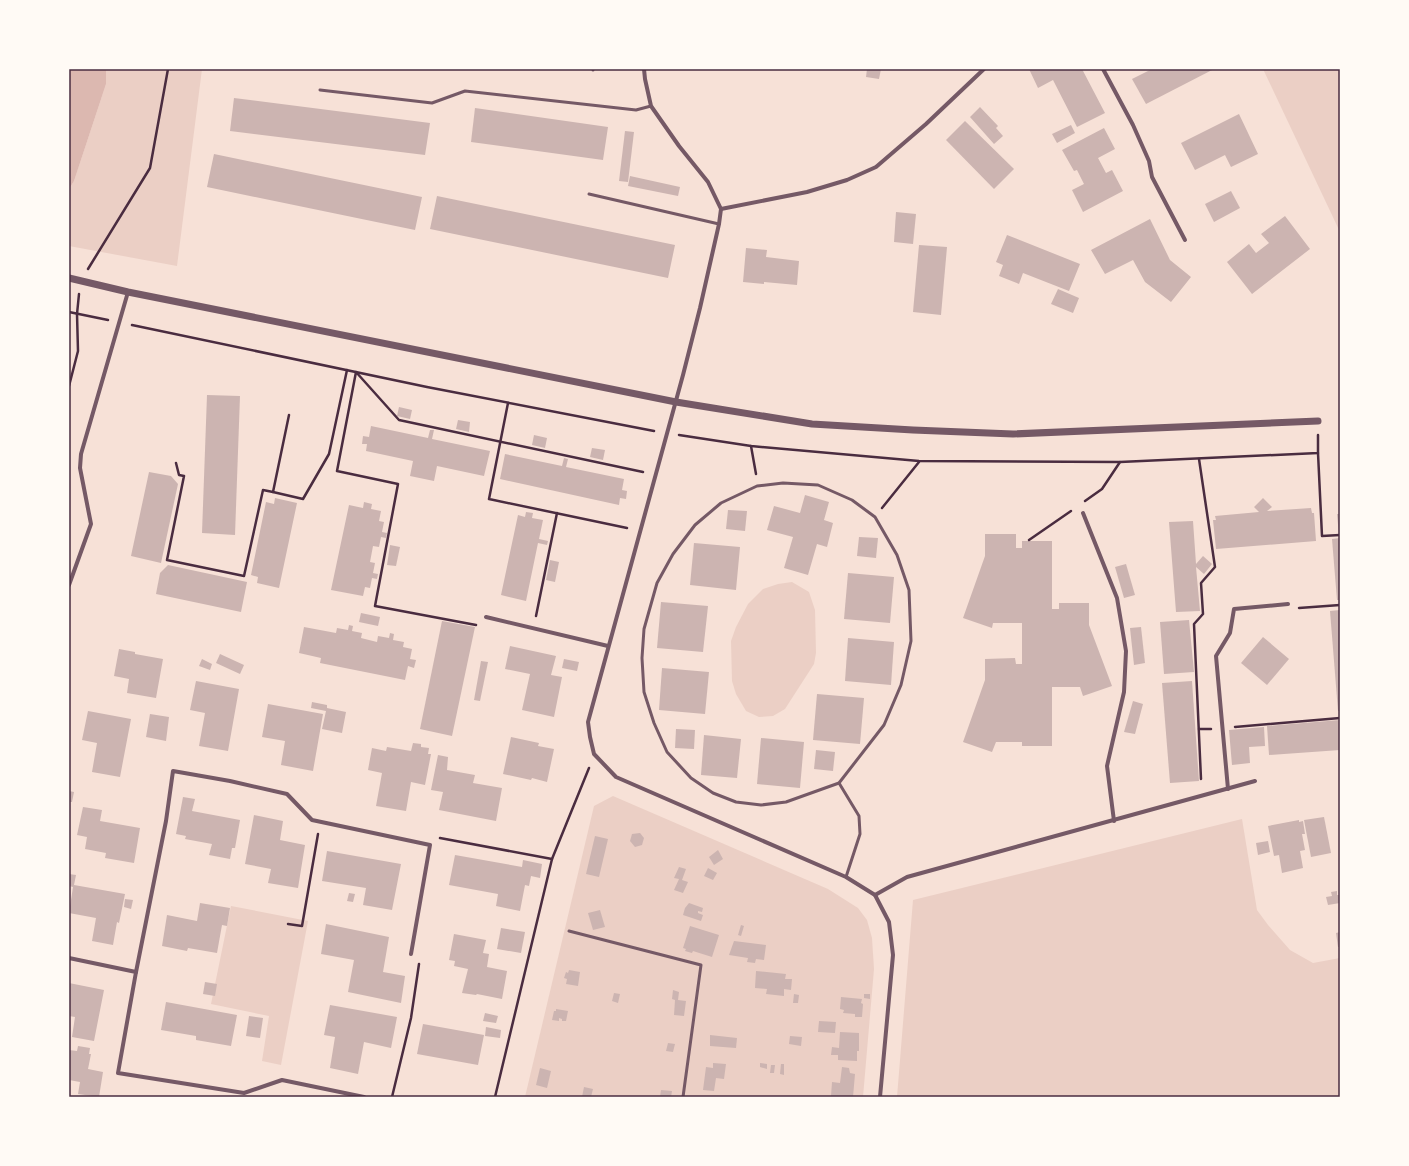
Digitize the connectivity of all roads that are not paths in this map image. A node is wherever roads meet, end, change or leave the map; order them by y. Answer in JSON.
{"nodes":[{"id":1,"x":644,"y":69,"type":"edge"},
{"id":2,"x":984,"y":69,"type":"edge"},
{"id":3,"x":1103,"y":69,"type":"edge"},
{"id":4,"x":320,"y":90,"type":"dead end"},
{"id":5,"x":651,"y":106,"type":"junction"},
{"id":6,"x":589,"y":194,"type":"dead end"},
{"id":7,"x":721,"y":209,"type":"junction"},
{"id":8,"x":719,"y":224,"type":"junction"},
{"id":9,"x":1185,"y":240,"type":"dead end"},
{"id":10,"x":69,"y":278,"type":"edge"},
{"id":11,"x":128,"y":292,"type":"junction"},
{"id":12,"x":676,"y":402,"type":"junction"},
{"id":13,"x":1318,"y":421,"type":"dead end"},
{"id":14,"x":1083,"y":513,"type":"dead end"},
{"id":15,"x":69,"y":585,"type":"edge"},
{"id":16,"x":1288,"y":604,"type":"road end"},
{"id":17,"x":486,"y":617,"type":"road end"},
{"id":18,"x":608,"y":646,"type":"junction"},
{"id":19,"x":1255,"y":781,"type":"dead end"},
{"id":20,"x":839,"y":783,"type":"junction"},
{"id":21,"x":1228,"y":789,"type":"junction"},
{"id":22,"x":1114,"y":821,"type":"junction"},
{"id":23,"x":846,"y":877,"type":"junction"},
{"id":24,"x":875,"y":895,"type":"junction"},
{"id":25,"x":569,"y":931,"type":"dead end"},
{"id":26,"x":411,"y":954,"type":"road end"},
{"id":27,"x":69,"y":958,"type":"edge"},
{"id":28,"x":136,"y":972,"type":"junction"},
{"id":29,"x":364,"y":1097,"type":"edge"},
{"id":30,"x":683,"y":1097,"type":"edge"},
{"id":31,"x":880,"y":1097,"type":"edge"}],
"edges":[{"from":1,"to":5,"type":"street"},
{"from":2,"to":7,"type":"street"},
{"from":3,"to":9,"type":"street"},
{"from":4,"to":5,"type":"lane"},
{"from":5,"to":7,"type":"street"},
{"from":6,"to":8,"type":"lane"},
{"from":7,"to":8,"type":"street"},
{"from":8,"to":12,"type":"street"},
{"from":10,"to":11,"type":"street"},
{"from":11,"to":12,"type":"street"},
{"from":11,"to":15,"type":"street"},
{"from":12,"to":13,"type":"street"},
{"from":12,"to":18,"type":"street"},
{"from":14,"to":22,"type":"street"},
{"from":16,"to":21,"type":"street"},
{"from":17,"to":18,"type":"street"},
{"from":18,"to":23,"type":"street"},
{"from":19,"to":21,"type":"street"},
{"from":20,"to":20,"type":"lane"},
{"from":20,"to":23,"type":"lane"},
{"from":21,"to":22,"type":"street"},
{"from":22,"to":24,"type":"street"},
{"from":23,"to":24,"type":"street"},
{"from":24,"to":31,"type":"street"},
{"from":25,"to":30,"type":"lane"},
{"from":26,"to":28,"type":"street"},
{"from":27,"to":28,"type":"street"},
{"from":28,"to":29,"type":"street"}]}
